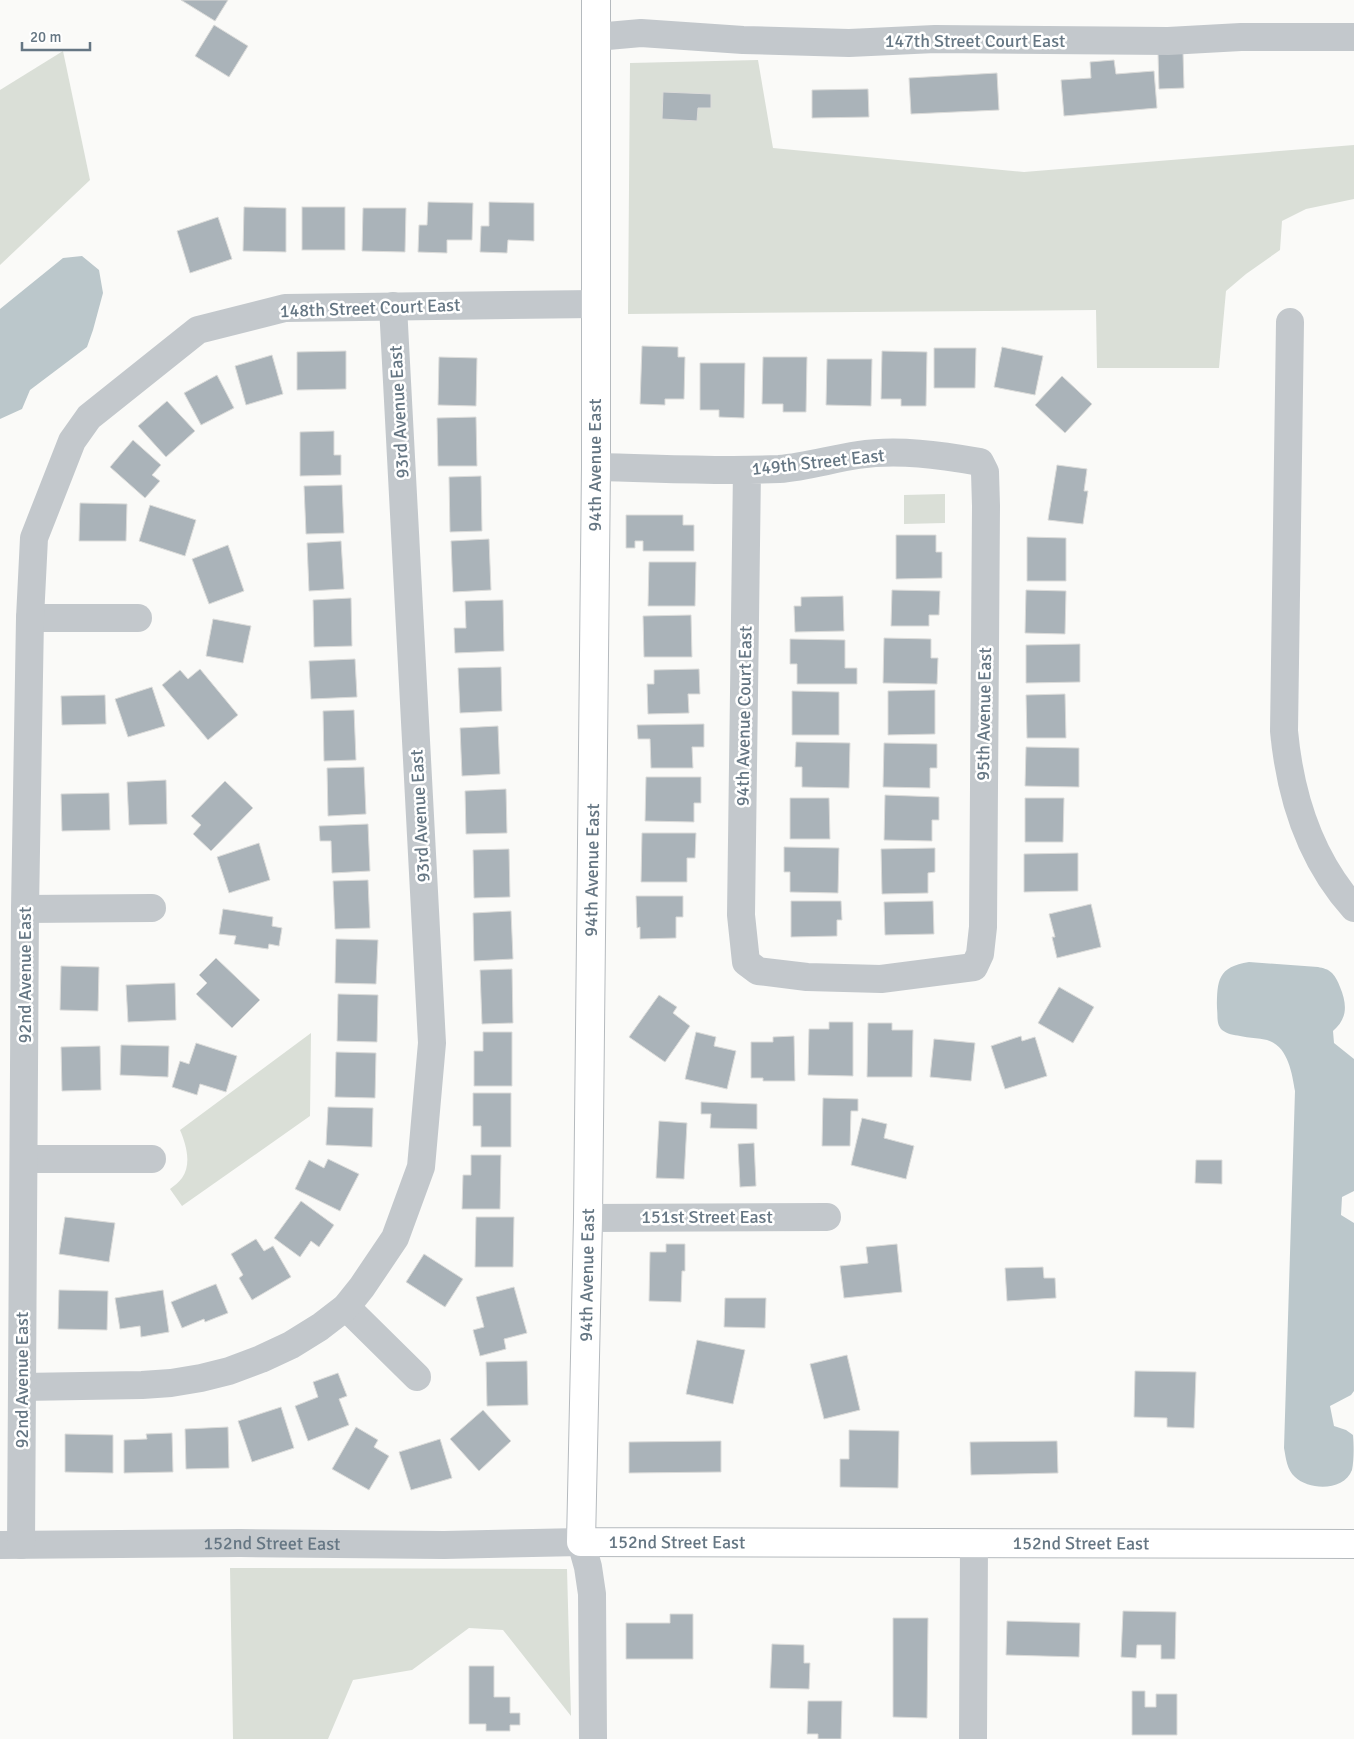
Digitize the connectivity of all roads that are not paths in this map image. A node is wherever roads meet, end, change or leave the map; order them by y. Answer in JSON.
{"nodes":[{"id":1,"x":596,"y":0,"type":"edge"},
{"id":2,"x":596,"y":37,"type":"junction"},
{"id":3,"x":1354,"y":37,"type":"edge"},
{"id":4,"x":595,"y":304,"type":"junction"},
{"id":5,"x":393,"y":306,"type":"junction"},
{"id":6,"x":1290,"y":322,"type":"dead end"},
{"id":7,"x":89,"y":417,"type":"joint"},
{"id":8,"x":980,"y":462,"type":"joint"},
{"id":9,"x":596,"y":467,"type":"junction"},
{"id":10,"x":747,"y":470,"type":"junction"},
{"id":11,"x":30,"y":618,"type":"junction"},
{"id":12,"x":138,"y":618,"type":"dead end"},
{"id":13,"x":152,"y":908,"type":"dead end"},
{"id":14,"x":1354,"y":908,"type":"edge"},
{"id":15,"x":25,"y":909,"type":"junction"},
{"id":16,"x":746,"y":962,"type":"joint"},
{"id":17,"x":152,"y":1159,"type":"dead end"},
{"id":18,"x":24,"y":1160,"type":"junction"},
{"id":19,"x":827,"y":1216,"type":"dead end"},
{"id":20,"x":588,"y":1218,"type":"junction"},
{"id":21,"x":346,"y":1307,"type":"junction"},
{"id":22,"x":417,"y":1377,"type":"dead end"},
{"id":23,"x":22,"y":1386,"type":"junction"},
{"id":24,"x":581,"y":1542,"type":"junction"},
{"id":25,"x":974,"y":1543,"type":"junction"},
{"id":26,"x":1354,"y":1544,"type":"edge"},
{"id":27,"x":11,"y":1545,"type":"edge"},
{"id":28,"x":593,"y":1739,"type":"edge"},
{"id":29,"x":973,"y":1739,"type":"edge"}],
"edges":[{"from":1,"to":2,"type":"main road","name":"94th Avenue East"},
{"from":2,"to":3,"type":"street","name":"147th Street Court East"},
{"from":2,"to":4,"type":"main road","name":"94th Avenue East"},
{"from":4,"to":5,"type":"street","name":"148th Street Court East"},
{"from":4,"to":9,"type":"main road","name":"94th Avenue East"},
{"from":5,"to":7,"type":"street","name":"148th Street Court East"},
{"from":5,"to":21,"type":"street","name":"93rd Avenue East"},
{"from":6,"to":14,"type":"street"},
{"from":7,"to":11,"type":"street","name":"92nd Avenue East"},
{"from":8,"to":10,"type":"street","name":"149th Street East"},
{"from":8,"to":16,"type":"street","name":"95th Avenue East"},
{"from":9,"to":10,"type":"street","name":"149th Street East"},
{"from":9,"to":20,"type":"main road","name":"94th Avenue East"},
{"from":10,"to":16,"type":"street","name":"94th Avenue Court East"},
{"from":11,"to":12,"type":"street"},
{"from":11,"to":15,"type":"street","name":"92nd Avenue East"},
{"from":13,"to":15,"type":"street"},
{"from":15,"to":18,"type":"street","name":"92nd Avenue East"},
{"from":17,"to":18,"type":"street"},
{"from":18,"to":23,"type":"street","name":"92nd Avenue East"},
{"from":19,"to":20,"type":"street","name":"151st Street East"},
{"from":20,"to":24,"type":"main road","name":"94th Avenue East"},
{"from":21,"to":22,"type":"street"},
{"from":21,"to":23,"type":"street","name":"93rd Avenue East"},
{"from":23,"to":27,"type":"street","name":"92nd Avenue East"},
{"from":24,"to":25,"type":"main road","name":"152nd Street East"},
{"from":24,"to":27,"type":"street","name":"152nd Street East"},
{"from":24,"to":28,"type":"street","name":"94th Avenue East"},
{"from":25,"to":26,"type":"main road","name":"152nd Street East"},
{"from":25,"to":29,"type":"street"}]}
